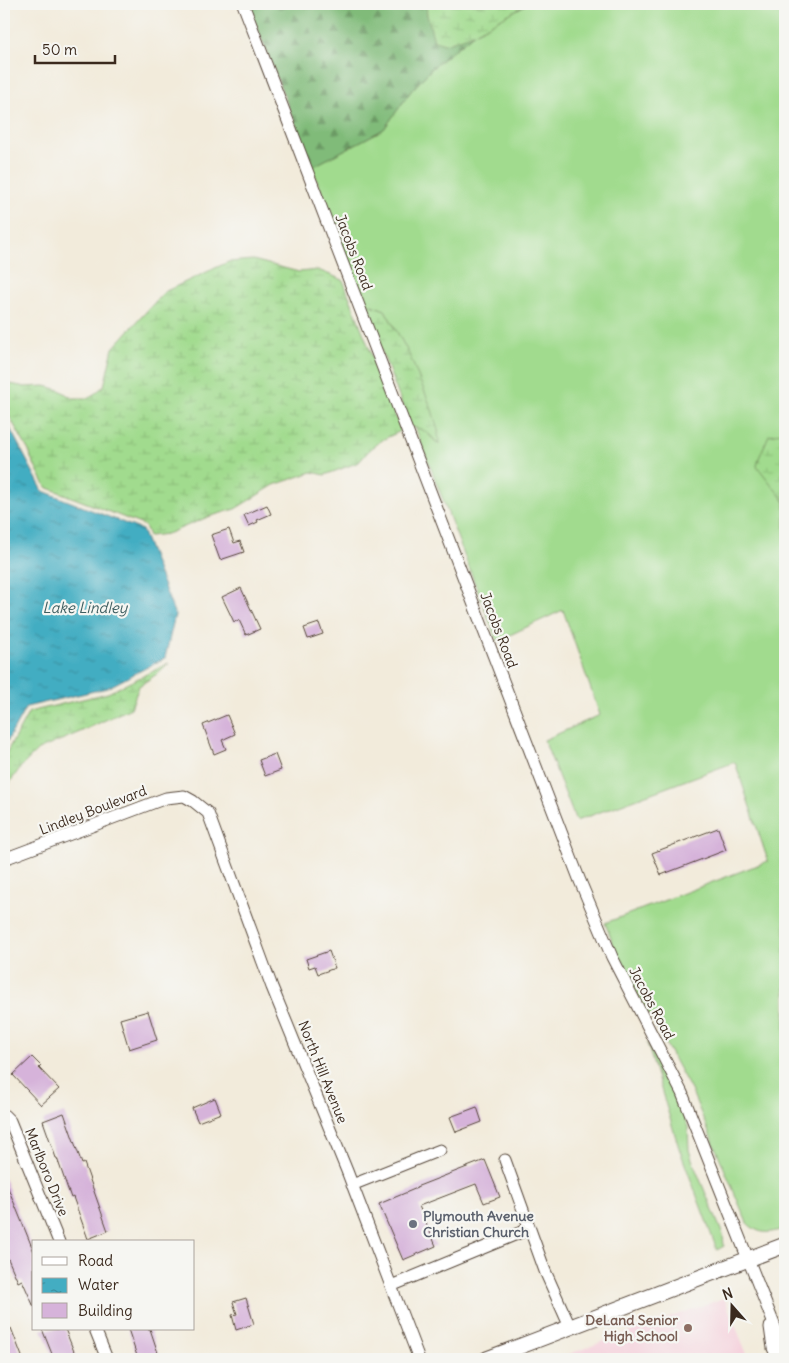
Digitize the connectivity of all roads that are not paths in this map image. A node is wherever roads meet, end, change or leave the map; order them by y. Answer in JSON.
{"nodes":[{"id":1,"x":243,"y":4,"type":"edge"},
{"id":2,"x":193,"y":801,"type":"joint"},
{"id":3,"x":4,"y":859,"type":"edge"},
{"id":4,"x":4,"y":1115,"type":"edge"},
{"id":5,"x":440,"y":1150,"type":"dead end"},
{"id":6,"x":505,"y":1160,"type":"dead end"},
{"id":7,"x":352,"y":1185,"type":"junction"},
{"id":8,"x":529,"y":1229,"type":"junction"},
{"id":9,"x":58,"y":1240,"type":"edge"},
{"id":10,"x":785,"y":1245,"type":"edge"},
{"id":11,"x":748,"y":1259,"type":"junction"},
{"id":12,"x":390,"y":1286,"type":"junction"},
{"id":13,"x":768,"y":1310,"type":"junction"},
{"id":14,"x":570,"y":1327,"type":"junction"},
{"id":15,"x":95,"y":1330,"type":"edge"},
{"id":16,"x":785,"y":1352,"type":"edge"},
{"id":17,"x":107,"y":1359,"type":"edge"},
{"id":18,"x":419,"y":1359,"type":"edge"},
{"id":19,"x":487,"y":1359,"type":"edge"},
{"id":20,"x":778,"y":1359,"type":"edge"}],
"edges":[{"from":1,"to":11,"type":"street","name":"Jacobs Road"},
{"from":2,"to":3,"type":"street","name":"Lindley Boulevard"},
{"from":2,"to":7,"type":"street","name":"North Hill Avenue"},
{"from":4,"to":9,"type":"street","name":"Marlboro Drive"},
{"from":5,"to":7,"type":"street"},
{"from":6,"to":8,"type":"street"},
{"from":7,"to":12,"type":"street","name":"North Hill Avenue"},
{"from":8,"to":12,"type":"street"},
{"from":8,"to":14,"type":"street"},
{"from":10,"to":11,"type":"main road"},
{"from":11,"to":13,"type":"street"},
{"from":11,"to":14,"type":"main road"},
{"from":12,"to":18,"type":"street","name":"North Hill Avenue"},
{"from":13,"to":16,"type":"street"},
{"from":13,"to":20,"type":"street"},
{"from":14,"to":19,"type":"main road"},
{"from":15,"to":17,"type":"street"}]}
